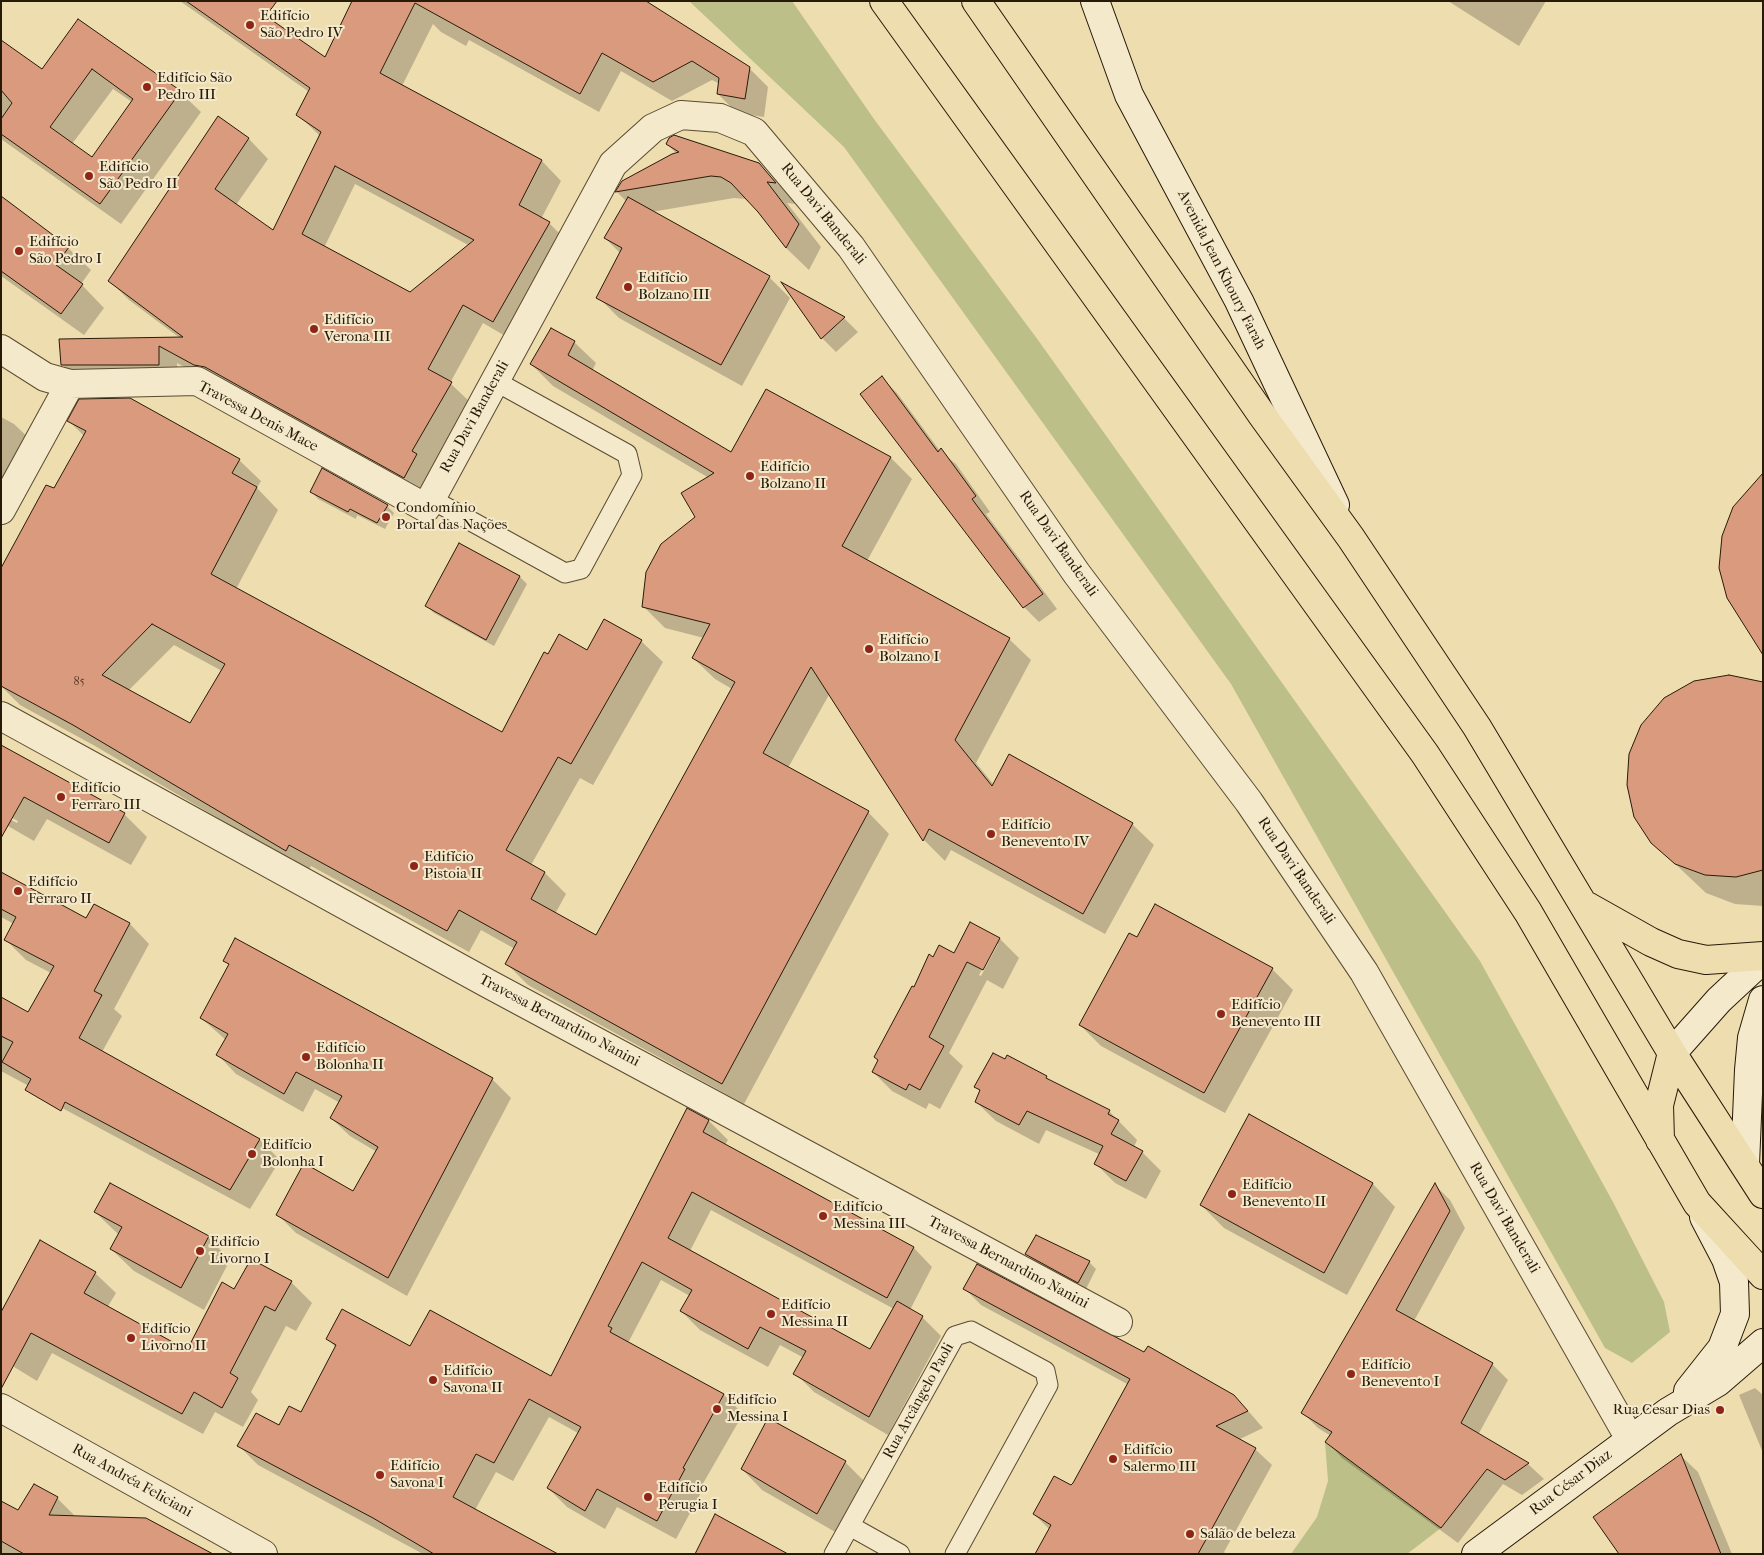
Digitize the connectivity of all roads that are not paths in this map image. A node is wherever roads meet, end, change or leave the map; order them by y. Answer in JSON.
{"nodes":[{"id":1,"x":884,"y":1,"type":"edge"},
{"id":2,"x":976,"y":1,"type":"edge"},
{"id":3,"x":1095,"y":1,"type":"edge"},
{"id":4,"x":1,"y":349,"type":"edge"},
{"id":5,"x":495,"y":381,"type":"junction"},
{"id":6,"x":70,"y":384,"type":"junction"},
{"id":7,"x":428,"y":504,"type":"junction"},
{"id":8,"x":1,"y":510,"type":"edge"},
{"id":9,"x":1351,"y":538,"type":"junction"},
{"id":10,"x":1,"y":716,"type":"edge"},
{"id":11,"x":1583,"y":903,"type":"junction"},
{"id":12,"x":1763,"y":958,"type":"edge"},
{"id":13,"x":1763,"y":1000,"type":"edge"},
{"id":14,"x":1672,"y":1053,"type":"junction"},
{"id":15,"x":1749,"y":1070,"type":"junction"},
{"id":16,"x":1763,"y":1095,"type":"edge"},
{"id":17,"x":1660,"y":1143,"type":"junction"},
{"id":18,"x":1745,"y":1164,"type":"junction"},
{"id":19,"x":1763,"y":1194,"type":"edge"},
{"id":20,"x":1697,"y":1203,"type":"junction"},
{"id":21,"x":1763,"y":1275,"type":"edge"},
{"id":22,"x":1118,"y":1322,"type":"dead end"},
{"id":23,"x":1763,"y":1343,"type":"edge"},
{"id":24,"x":1,"y":1408,"type":"edge"},
{"id":25,"x":1668,"y":1412,"type":"junction"},
{"id":26,"x":1630,"y":1439,"type":"junction"},
{"id":27,"x":850,"y":1526,"type":"junction"},
{"id":28,"x":263,"y":1554,"type":"edge"},
{"id":29,"x":834,"y":1554,"type":"edge"},
{"id":30,"x":900,"y":1554,"type":"edge"},
{"id":31,"x":955,"y":1554,"type":"edge"},
{"id":32,"x":1476,"y":1554,"type":"edge"}],
"edges":[{"from":1,"to":17,"type":"main road"},
{"from":2,"to":9,"type":"main road"},
{"from":3,"to":9,"type":"street","name":"Avenida Jean Khoury Farah"},
{"from":4,"to":6,"type":"street","name":"Travessa Denis Mace"},
{"from":5,"to":7,"type":"street","name":"Rua Davi Banderali"},
{"from":5,"to":7,"type":"lane"},
{"from":5,"to":26,"type":"street","name":"Rua Davi Banderali"},
{"from":6,"to":7,"type":"street","name":"Travessa Denis Mace"},
{"from":6,"to":8,"type":"street"},
{"from":9,"to":11,"type":"main road"},
{"from":10,"to":22,"type":"street","name":"Travessa Bernardino Nanini"},
{"from":11,"to":12,"type":"main road"},
{"from":11,"to":14,"type":"main road"},
{"from":12,"to":14,"type":"street"},
{"from":13,"to":15,"type":"street"},
{"from":14,"to":17,"type":"main road"},
{"from":14,"to":18,"type":"main road"},
{"from":15,"to":16,"type":"street"},
{"from":15,"to":18,"type":"street"},
{"from":17,"to":20,"type":"main road"},
{"from":18,"to":19,"type":"main road"},
{"from":20,"to":21,"type":"main road"},
{"from":20,"to":25,"type":"street","name":"Rua César Diaz"},
{"from":23,"to":25,"type":"street","name":"Rua César Diaz"},
{"from":24,"to":28,"type":"street","name":"Rua Andréa Feliciani"},
{"from":25,"to":26,"type":"street","name":"Rua César Diaz"},
{"from":26,"to":32,"type":"street","name":"Rua César Diaz"},
{"from":27,"to":29,"type":"lane","name":"Rua Arcângelo Paoli"},
{"from":27,"to":30,"type":"lane"},
{"from":27,"to":31,"type":"lane","name":"Rua Arcângelo Paoli"}]}
